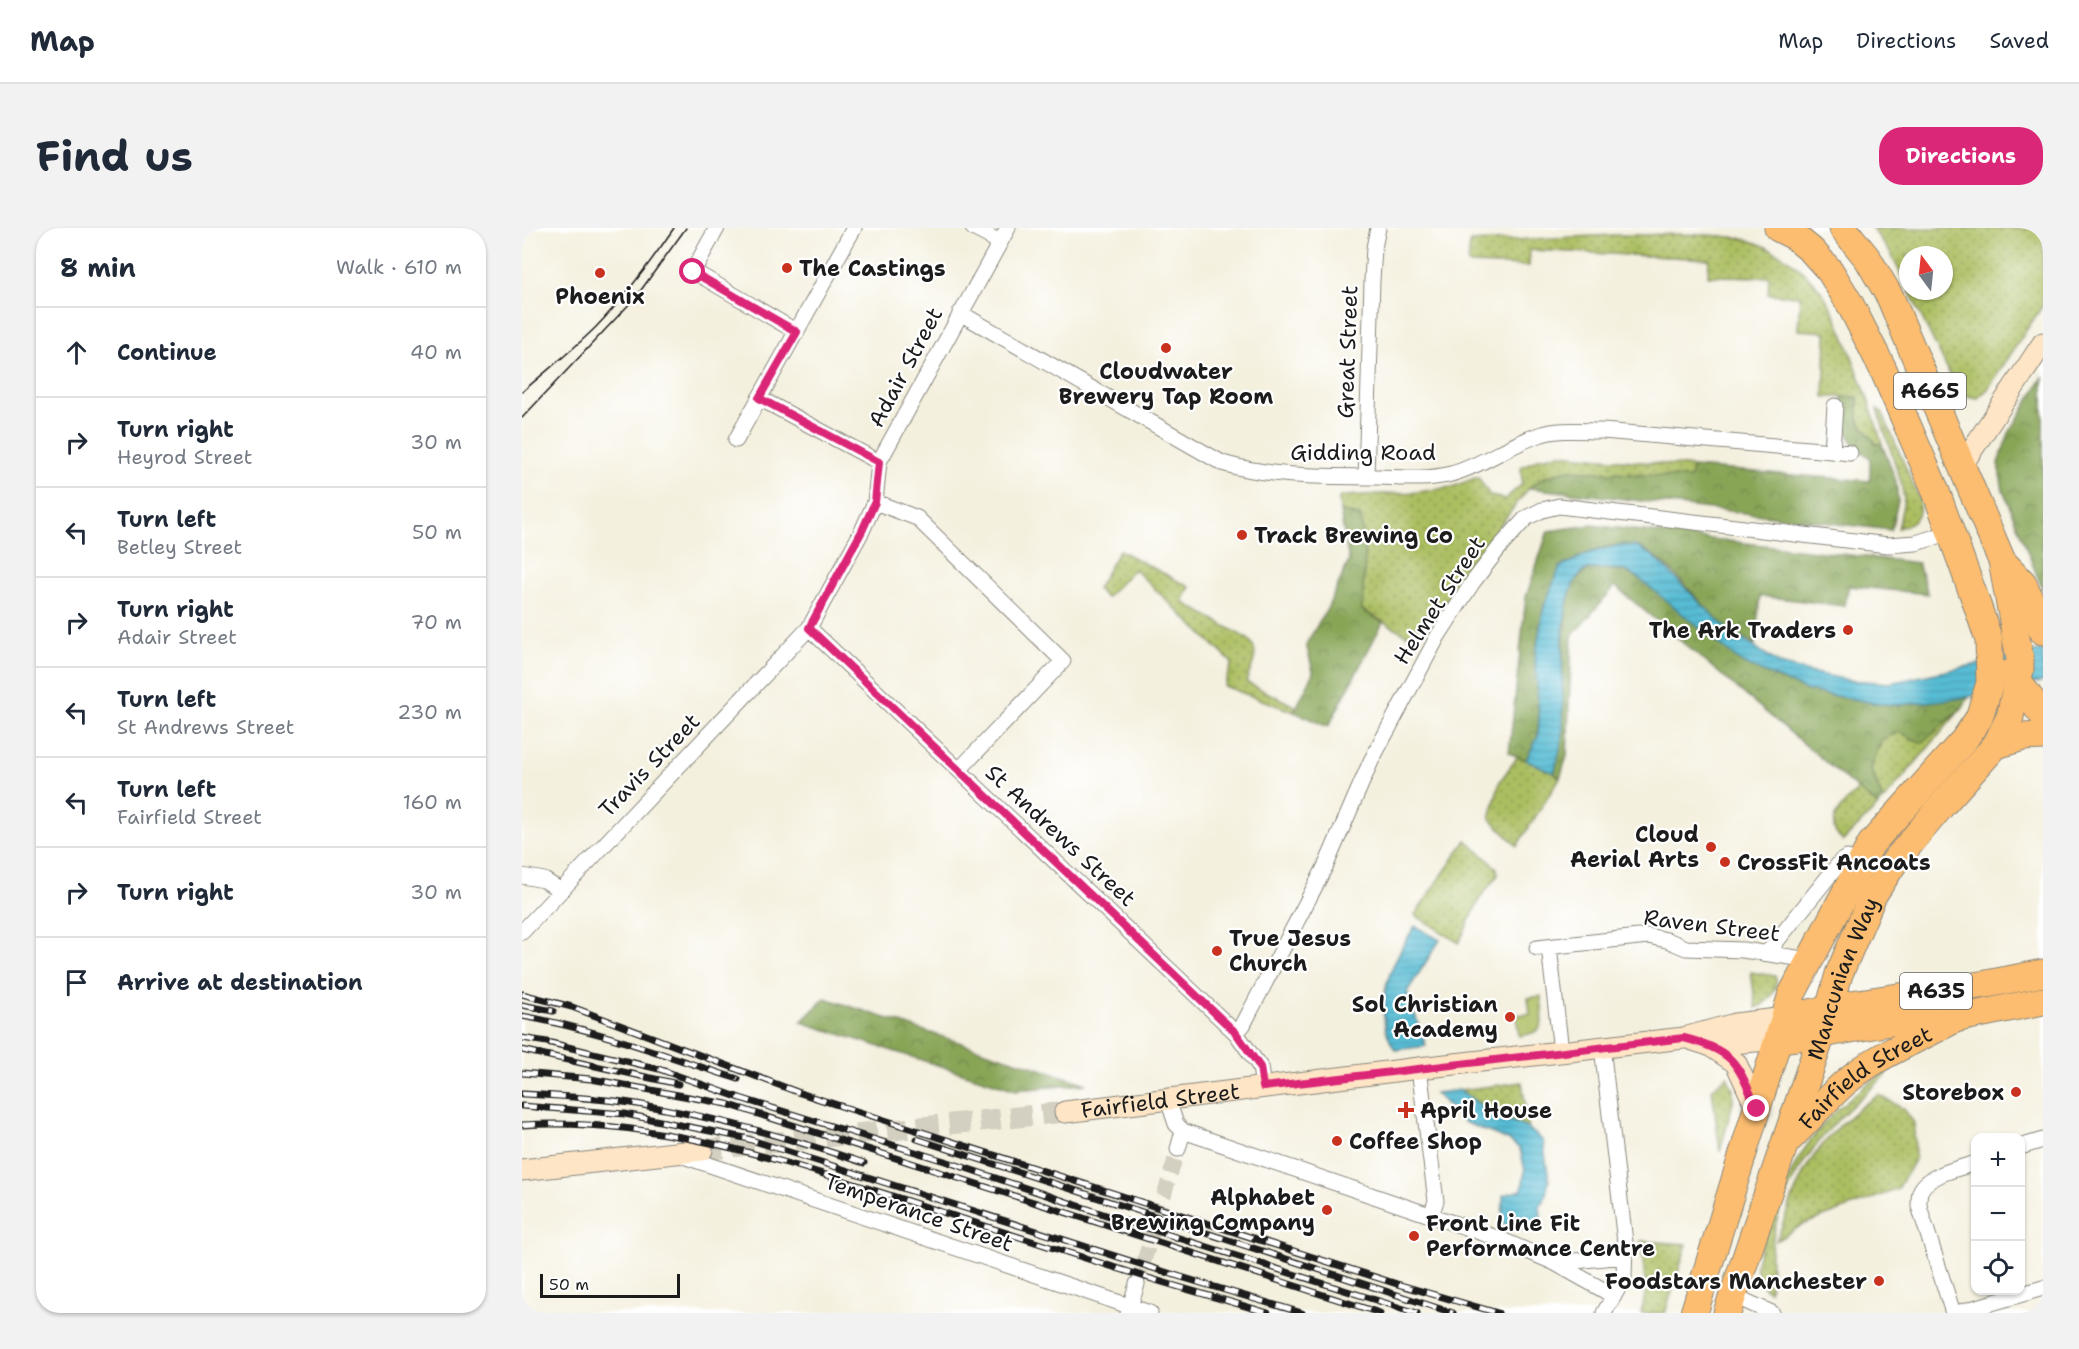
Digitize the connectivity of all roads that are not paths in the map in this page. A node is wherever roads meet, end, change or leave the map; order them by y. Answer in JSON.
{"nodes":[{"id":1,"x":717,"y":228,"type":"edge"},
{"id":2,"x":854,"y":228,"type":"edge"},
{"id":3,"x":974,"y":228,"type":"edge"},
{"id":4,"x":1008,"y":228,"type":"edge"},
{"id":5,"x":1378,"y":228,"type":"edge"},
{"id":6,"x":1779,"y":228,"type":"edge"},
{"id":7,"x":1843,"y":228,"type":"edge"},
{"id":8,"x":1000,"y":242,"type":"junction"},
{"id":9,"x":960,"y":313,"type":"junction"},
{"id":10,"x":797,"y":332,"type":"junction"},
{"id":11,"x":2043,"y":343,"type":"edge"},
{"id":12,"x":759,"y":398,"type":"junction"},
{"id":13,"x":1835,"y":406,"type":"dead end"},
{"id":14,"x":736,"y":440,"type":"dead end"},
{"id":15,"x":1832,"y":451,"type":"junction"},
{"id":16,"x":1850,"y":453,"type":"dead end"},
{"id":17,"x":879,"y":462,"type":"junction"},
{"id":18,"x":1962,"y":465,"type":"junction"},
{"id":19,"x":1366,"y":477,"type":"junction"},
{"id":20,"x":875,"y":502,"type":"junction"},
{"id":21,"x":1951,"y":532,"type":"junction"},
{"id":22,"x":2002,"y":561,"type":"junction"},
{"id":23,"x":809,"y":628,"type":"junction"},
{"id":24,"x":2043,"y":631,"type":"edge"},
{"id":25,"x":1990,"y":647,"type":"junction"},
{"id":26,"x":2017,"y":683,"type":"junction"},
{"id":27,"x":2043,"y":715,"type":"edge"},
{"id":28,"x":2043,"y":736,"type":"edge"},
{"id":29,"x":1996,"y":745,"type":"junction"},
{"id":30,"x":959,"y":770,"type":"junction"},
{"id":31,"x":1861,"y":862,"type":"junction"},
{"id":32,"x":522,"y":876,"type":"edge"},
{"id":33,"x":560,"y":890,"type":"junction"},
{"id":34,"x":522,"y":932,"type":"edge"},
{"id":35,"x":1768,"y":952,"type":"junction"},
{"id":36,"x":1810,"y":960,"type":"junction"},
{"id":37,"x":2043,"y":973,"type":"edge"},
{"id":38,"x":2043,"y":1001,"type":"edge"},
{"id":39,"x":1954,"y":1019,"type":"junction"},
{"id":40,"x":1825,"y":1021,"type":"junction"},
{"id":41,"x":1782,"y":1028,"type":"junction"},
{"id":42,"x":1236,"y":1033,"type":"junction"},
{"id":43,"x":1684,"y":1038,"type":"junction"},
{"id":44,"x":1709,"y":1044,"type":"junction"},
{"id":45,"x":1602,"y":1047,"type":"junction"},
{"id":46,"x":1562,"y":1051,"type":"junction"},
{"id":47,"x":1419,"y":1068,"type":"junction"},
{"id":48,"x":1263,"y":1087,"type":"junction"},
{"id":49,"x":1168,"y":1100,"type":"junction"},
{"id":50,"x":1757,"y":1109,"type":"junction"},
{"id":51,"x":1065,"y":1112,"type":"tunnel mouth"},
{"id":52,"x":1183,"y":1131,"type":"junction"},
{"id":53,"x":2043,"y":1140,"type":"edge"},
{"id":54,"x":1783,"y":1145,"type":"junction"},
{"id":55,"x":2025,"y":1145,"type":"edge"},
{"id":56,"x":1178,"y":1149,"type":"tunnel mouth"},
{"id":57,"x":702,"y":1150,"type":"tunnel mouth"},
{"id":58,"x":674,"y":1153,"type":"junction"},
{"id":59,"x":1971,"y":1165,"type":"edge"},
{"id":60,"x":522,"y":1170,"type":"edge"},
{"id":61,"x":1431,"y":1215,"type":"junction"},
{"id":62,"x":1624,"y":1256,"type":"junction"},
{"id":63,"x":1555,"y":1263,"type":"junction"},
{"id":64,"x":1137,"y":1284,"type":"tunnel mouth"},
{"id":65,"x":2043,"y":1288,"type":"edge"},
{"id":66,"x":1614,"y":1296,"type":"junction"},
{"id":67,"x":1730,"y":1304,"type":"edge"},
{"id":68,"x":1129,"y":1310,"type":"edge"},
{"id":69,"x":1150,"y":1313,"type":"edge"},
{"id":70,"x":1604,"y":1313,"type":"edge"},
{"id":71,"x":1694,"y":1313,"type":"edge"},
{"id":72,"x":1772,"y":1313,"type":"edge"},
{"id":73,"x":1955,"y":1313,"type":"edge"}],
"edges":[{"from":1,"to":10,"type":"street"},
{"from":2,"to":10,"type":"street"},
{"from":3,"to":8,"type":"street"},
{"from":4,"to":8,"type":"street","name":"Adair Street"},
{"from":5,"to":19,"type":"street","name":"Great Street"},
{"from":6,"to":21,"type":"highway","number":"A665"},
{"from":7,"to":18,"type":"highway","number":"A665"},
{"from":8,"to":9,"type":"street","name":"Adair Street"},
{"from":9,"to":17,"type":"street","name":"Adair Street"},
{"from":9,"to":19,"type":"street","name":"Gidding Road"},
{"from":10,"to":12,"type":"street"},
{"from":11,"to":18,"type":"main road"},
{"from":12,"to":14,"type":"street"},
{"from":12,"to":17,"type":"street"},
{"from":13,"to":15,"type":"street"},
{"from":15,"to":16,"type":"street","name":"Gidding Road"},
{"from":15,"to":19,"type":"street","name":"Gidding Road"},
{"from":17,"to":20,"type":"street","name":"Adair Street"},
{"from":18,"to":22,"type":"highway","number":"A665"},
{"from":20,"to":23,"type":"street","name":"Adair Street"},
{"from":20,"to":30,"type":"street"},
{"from":21,"to":25,"type":"highway","number":"A665"},
{"from":21,"to":42,"type":"street","name":"Helmet Street"},
{"from":22,"to":24,"type":"highway","number":"A665"},
{"from":22,"to":26,"type":"highway","name":"Mancunian Way","number":"A665"},
{"from":23,"to":30,"type":"street","name":"St Andrews Street"},
{"from":23,"to":33,"type":"street","name":"Travis Street"},
{"from":25,"to":26,"type":"highway","number":"A665"},
{"from":25,"to":31,"type":"highway","name":"Mancunian Way","number":"A665"},
{"from":26,"to":27,"type":"highway","number":"A665"},
{"from":26,"to":29,"type":"highway","name":"Mancunian Way","number":"A665"},
{"from":28,"to":29,"type":"highway"},
{"from":29,"to":40,"type":"highway","name":"Mancunian Way","number":"A635"},
{"from":30,"to":42,"type":"street","name":"St Andrews Street"},
{"from":31,"to":35,"type":"street"},
{"from":31,"to":36,"type":"highway","name":"Mancunian Way"},
{"from":32,"to":33,"type":"street"},
{"from":33,"to":34,"type":"street","name":"Travis Street"},
{"from":35,"to":36,"type":"street","name":"Raven Street"},
{"from":35,"to":46,"type":"street","name":"Raven Street"},
{"from":36,"to":41,"type":"highway","name":"Mancunian Way"},
{"from":37,"to":40,"type":"highway","name":"Fairfield Street","number":"A635"},
{"from":38,"to":39,"type":"highway","name":"Fairfield Street","number":"A635"},
{"from":39,"to":40,"type":"highway","name":"Fairfield Street","number":"A635"},
{"from":39,"to":54,"type":"highway","name":"Fairfield Street","number":"A635"},
{"from":40,"to":41,"type":"highway","name":"Fairfield Street","number":"A635"},
{"from":40,"to":54,"type":"highway","name":"Mancunian Way","number":"A635"},
{"from":41,"to":43,"type":"main road","name":"Fairfield Street"},
{"from":41,"to":44,"type":"main road","name":"Fairfield Street"},
{"from":41,"to":50,"type":"highway","name":"Mancunian Way"},
{"from":42,"to":48,"type":"street","name":"St Andrews Street"},
{"from":43,"to":44,"type":"main road","name":"Fairfield Street"},
{"from":43,"to":45,"type":"main road","name":"Fairfield Street"},
{"from":44,"to":50,"type":"main road"},
{"from":45,"to":46,"type":"main road","name":"Fairfield Street"},
{"from":45,"to":62,"type":"street"},
{"from":46,"to":47,"type":"main road","name":"Fairfield Street"},
{"from":47,"to":48,"type":"main road","name":"Fairfield Street"},
{"from":47,"to":61,"type":"street"},
{"from":48,"to":49,"type":"main road","name":"Fairfield Street"},
{"from":49,"to":51,"type":"main road","name":"Fairfield Street"},
{"from":49,"to":52,"type":"street"},
{"from":50,"to":71,"type":"highway","name":"Mancunian Way"},
{"from":52,"to":56,"type":"street"},
{"from":52,"to":61,"type":"street"},
{"from":53,"to":55,"type":"street"},
{"from":54,"to":67,"type":"highway","name":"Mancunian Way","number":"A635"},
{"from":57,"to":58,"type":"main road"},
{"from":58,"to":60,"type":"main road"},
{"from":58,"to":68,"type":"street","name":"Temperance Street"},
{"from":59,"to":73,"type":"street"},
{"from":61,"to":63,"type":"street"},
{"from":62,"to":63,"type":"street"},
{"from":62,"to":66,"type":"street"},
{"from":63,"to":66,"type":"street"},
{"from":64,"to":68,"type":"street"},
{"from":65,"to":73,"type":"street"},
{"from":66,"to":70,"type":"street"},
{"from":67,"to":72,"type":"street"},
{"from":68,"to":69,"type":"street","name":"Temperance Street"}]}
